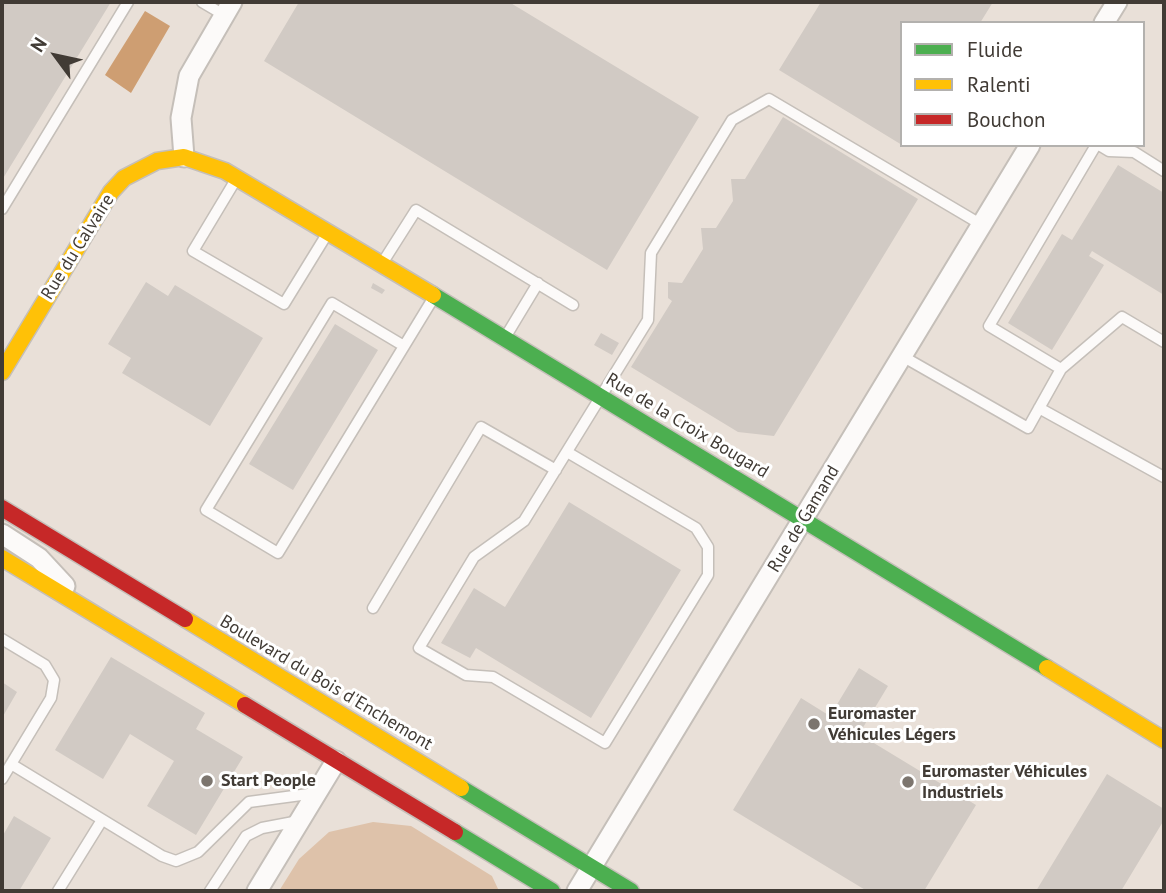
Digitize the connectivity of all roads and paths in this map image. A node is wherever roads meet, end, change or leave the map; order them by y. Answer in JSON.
{"nodes":[{"id":1,"x":128,"y":2,"type":"edge"},
{"id":2,"x":202,"y":2,"type":"edge"},
{"id":3,"x":1117,"y":2,"type":"edge"},
{"id":4,"x":228,"y":9,"type":"edge"},
{"id":5,"x":1105,"y":21,"type":"edge"},
{"id":6,"x":1029,"y":147,"type":"edge"},
{"id":7,"x":1097,"y":147,"type":"edge"},
{"id":8,"x":1102,"y":147,"type":"edge"},
{"id":9,"x":184,"y":157,"type":"junction"},
{"id":10,"x":1164,"y":170,"type":"edge"},
{"id":11,"x":237,"y":178,"type":"junction"},
{"id":12,"x":2,"y":209,"type":"edge"},
{"id":13,"x":982,"y":225,"type":"junction"},
{"id":14,"x":328,"y":232,"type":"junction"},
{"id":15,"x":381,"y":265,"type":"junction"},
{"id":16,"x":538,"y":283,"type":"junction"},
{"id":17,"x":434,"y":297,"type":"junction"},
{"id":18,"x":573,"y":304,"type":"dead end"},
{"id":19,"x":504,"y":340,"type":"junction"},
{"id":20,"x":1164,"y":342,"type":"edge"},
{"id":21,"x":404,"y":346,"type":"junction"},
{"id":22,"x":9,"y":355,"type":"edge"},
{"id":23,"x":902,"y":356,"type":"junction"},
{"id":24,"x":1061,"y":369,"type":"junction"},
{"id":25,"x":2,"y":372,"type":"edge"},
{"id":26,"x":600,"y":397,"type":"junction"},
{"id":27,"x":1039,"y":408,"type":"junction"},
{"id":28,"x":567,"y":452,"type":"junction"},
{"id":29,"x":556,"y":470,"type":"junction"},
{"id":30,"x":1164,"y":477,"type":"edge"},
{"id":31,"x":2,"y":508,"type":"edge"},
{"id":32,"x":804,"y":518,"type":"junction"},
{"id":33,"x":2,"y":534,"type":"edge"},
{"id":34,"x":2,"y":558,"type":"edge"},
{"id":35,"x":82,"y":607,"type":"junction"},
{"id":36,"x":373,"y":608,"type":"dead end"},
{"id":37,"x":2,"y":639,"type":"edge"},
{"id":38,"x":1164,"y":740,"type":"edge"},
{"id":39,"x":368,"y":760,"type":"dead end"},
{"id":40,"x":336,"y":761,"type":"junction"},
{"id":41,"x":11,"y":764,"type":"junction"},
{"id":42,"x":2,"y":779,"type":"edge"},
{"id":43,"x":316,"y":793,"type":"junction"},
{"id":44,"x":481,"y":819,"type":"dead end"},
{"id":45,"x":102,"y":820,"type":"junction"},
{"id":46,"x":299,"y":821,"type":"junction"},
{"id":47,"x":527,"y":828,"type":"junction"},
{"id":48,"x":592,"y":867,"type":"junction"},
{"id":49,"x":58,"y":891,"type":"edge"},
{"id":50,"x":210,"y":891,"type":"edge"},
{"id":51,"x":257,"y":891,"type":"edge"},
{"id":52,"x":552,"y":891,"type":"edge"},
{"id":53,"x":577,"y":891,"type":"edge"},
{"id":54,"x":631,"y":891,"type":"edge"}],
"edges":[{"from":1,"to":12,"type":"lane"},
{"from":2,"to":4,"type":"lane"},
{"from":3,"to":5,"type":"street"},
{"from":4,"to":9,"type":"street"},
{"from":6,"to":13,"type":"street","name":"Rue de Gamand"},
{"from":7,"to":24,"type":"lane"},
{"from":8,"to":10,"type":"lane"},
{"from":9,"to":11,"type":"main road","name":"Rue de la Croix Bougard"},
{"from":9,"to":22,"type":"main road","name":"Rue du Calvaire"},
{"from":11,"to":14,"type":"main road","name":"Rue de la Croix Bougard"},
{"from":11,"to":14,"type":"lane"},
{"from":13,"to":23,"type":"street","name":"Rue de Gamand"},
{"from":13,"to":26,"type":"lane"},
{"from":14,"to":15,"type":"main road","name":"Rue de la Croix Bougard"},
{"from":15,"to":16,"type":"lane"},
{"from":15,"to":17,"type":"main road","name":"Rue de la Croix Bougard"},
{"from":16,"to":18,"type":"lane"},
{"from":16,"to":19,"type":"lane"},
{"from":17,"to":19,"type":"main road","name":"Rue de la Croix Bougard"},
{"from":17,"to":21,"type":"lane"},
{"from":19,"to":26,"type":"main road","name":"Rue de la Croix Bougard"},
{"from":20,"to":24,"type":"lane"},
{"from":21,"to":21,"type":"lane"},
{"from":22,"to":25,"type":"main road","name":"Rue du Calvaire"},
{"from":23,"to":27,"type":"lane"},
{"from":23,"to":32,"type":"street","name":"Rue de Gamand"},
{"from":24,"to":27,"type":"lane"},
{"from":26,"to":28,"type":"lane"},
{"from":26,"to":32,"type":"main road","name":"Rue de la Croix Bougard"},
{"from":27,"to":30,"type":"lane"},
{"from":28,"to":29,"type":"lane"},
{"from":28,"to":29,"type":"lane"},
{"from":29,"to":36,"type":"lane"},
{"from":31,"to":47,"type":"main road","name":"Boulevard du Bois d'Enchemont"},
{"from":32,"to":38,"type":"main road","name":"Rue de la Croix Bougard"},
{"from":32,"to":48,"type":"street","name":"Rue de Gamand"},
{"from":33,"to":35,"type":"street"},
{"from":34,"to":35,"type":"main road"},
{"from":35,"to":40,"type":"main road"},
{"from":37,"to":41,"type":"lane"},
{"from":39,"to":40,"type":"main road"},
{"from":40,"to":43,"type":"street"},
{"from":40,"to":52,"type":"main road"},
{"from":41,"to":42,"type":"lane"},
{"from":41,"to":45,"type":"lane"},
{"from":43,"to":45,"type":"lane"},
{"from":43,"to":46,"type":"street"},
{"from":44,"to":47,"type":"main road"},
{"from":45,"to":49,"type":"lane"},
{"from":46,"to":50,"type":"lane"},
{"from":46,"to":51,"type":"street"},
{"from":47,"to":48,"type":"main road","name":"Boulevard du Bois d'Enchemont"},
{"from":48,"to":53,"type":"street","name":"Rue de Gamand"},
{"from":48,"to":54,"type":"main road","name":"Boulevard du Bois d'Enchemont"}]}
